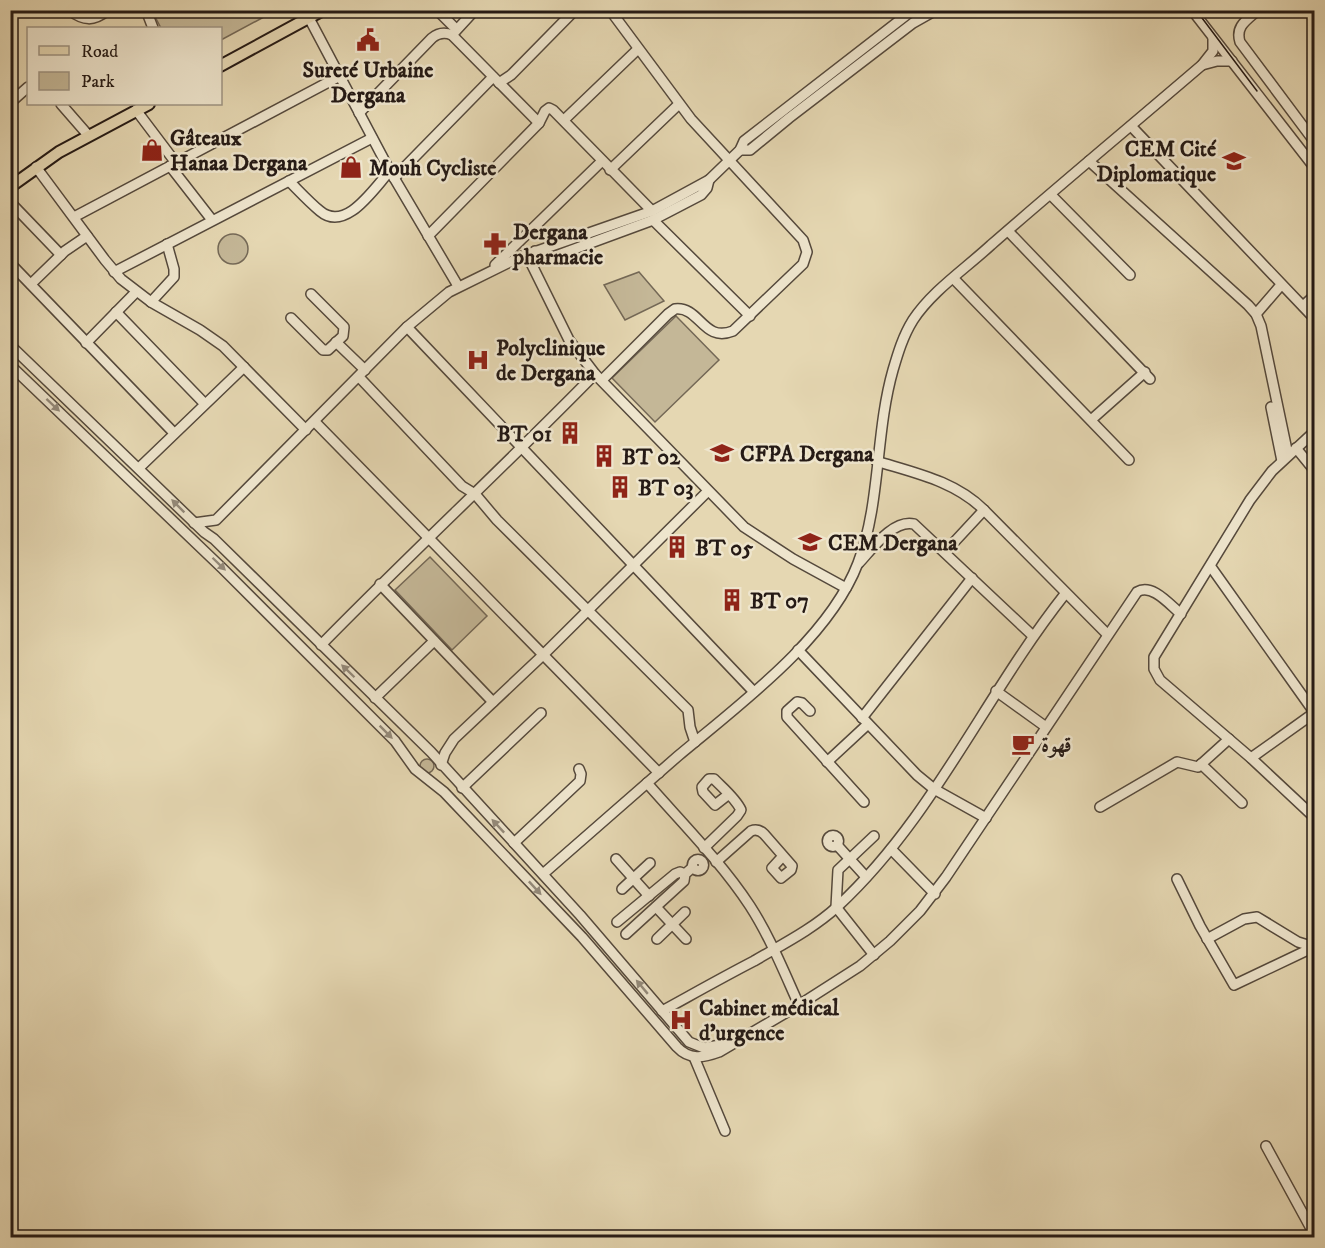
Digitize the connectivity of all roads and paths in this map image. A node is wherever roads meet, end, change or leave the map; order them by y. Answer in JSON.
{"nodes":[{"id":1,"x":69,"y":10,"type":"edge"},
{"id":2,"x":108,"y":10,"type":"edge"},
{"id":3,"x":146,"y":10,"type":"edge"},
{"id":4,"x":437,"y":10,"type":"edge"},
{"id":5,"x":475,"y":10,"type":"edge"},
{"id":6,"x":575,"y":10,"type":"edge"},
{"id":7,"x":610,"y":10,"type":"edge"},
{"id":8,"x":913,"y":10,"type":"edge"},
{"id":9,"x":936,"y":10,"type":"edge"},
{"id":10,"x":1192,"y":10,"type":"edge"},
{"id":11,"x":1258,"y":10,"type":"edge"},
{"id":12,"x":1308,"y":10,"type":"edge"},
{"id":13,"x":317,"y":13,"type":"edge"},
{"id":14,"x":1314,"y":19,"type":"edge"},
{"id":15,"x":82,"y":24,"type":"edge"},
{"id":16,"x":153,"y":27,"type":"edge"},
{"id":17,"x":454,"y":32,"type":"junction"},
{"id":18,"x":1213,"y":38,"type":"junction"},
{"id":19,"x":638,"y":49,"type":"junction"},
{"id":20,"x":1232,"y":61,"type":"junction"},
{"id":21,"x":222,"y":65,"type":"edge"},
{"id":22,"x":1202,"y":65,"type":"junction"},
{"id":23,"x":340,"y":76,"type":"junction"},
{"id":24,"x":496,"y":80,"type":"junction"},
{"id":25,"x":27,"y":88,"type":"edge"},
{"id":26,"x":10,"y":103,"type":"edge"},
{"id":27,"x":679,"y":104,"type":"junction"},
{"id":28,"x":62,"y":105,"type":"edge"},
{"id":29,"x":131,"y":109,"type":"edge"},
{"id":30,"x":359,"y":113,"type":"junction"},
{"id":31,"x":564,"y":120,"type":"junction"},
{"id":32,"x":1300,"y":122,"type":"junction"},
{"id":33,"x":539,"y":123,"type":"junction"},
{"id":34,"x":1131,"y":126,"type":"junction"},
{"id":35,"x":1287,"y":132,"type":"junction"},
{"id":36,"x":88,"y":135,"type":"junction"},
{"id":37,"x":372,"y":138,"type":"junction"},
{"id":38,"x":1314,"y":141,"type":"edge"},
{"id":39,"x":740,"y":150,"type":"junction"},
{"id":40,"x":728,"y":160,"type":"junction"},
{"id":41,"x":602,"y":161,"type":"junction"},
{"id":42,"x":1089,"y":161,"type":"junction"},
{"id":43,"x":173,"y":165,"type":"junction"},
{"id":44,"x":36,"y":167,"type":"junction"},
{"id":45,"x":1314,"y":167,"type":"edge"},
{"id":46,"x":610,"y":170,"type":"junction"},
{"id":47,"x":392,"y":174,"type":"junction"},
{"id":48,"x":290,"y":180,"type":"junction"},
{"id":49,"x":10,"y":187,"type":"edge"},
{"id":50,"x":1051,"y":195,"type":"junction"},
{"id":51,"x":10,"y":202,"type":"edge"},
{"id":52,"x":652,"y":215,"type":"junction"},
{"id":53,"x":74,"y":217,"type":"junction"},
{"id":54,"x":212,"y":220,"type":"junction"},
{"id":55,"x":1008,"y":231,"type":"junction"},
{"id":56,"x":87,"y":236,"type":"junction"},
{"id":57,"x":428,"y":236,"type":"junction"},
{"id":58,"x":167,"y":244,"type":"junction"},
{"id":59,"x":531,"y":253,"type":"junction"},
{"id":60,"x":60,"y":255,"type":"junction"},
{"id":61,"x":10,"y":263,"type":"edge"},
{"id":62,"x":489,"y":271,"type":"junction"},
{"id":63,"x":114,"y":272,"type":"junction"},
{"id":64,"x":1130,"y":275,"type":"dead end"},
{"id":65,"x":954,"y":279,"type":"junction"},
{"id":66,"x":31,"y":284,"type":"junction"},
{"id":67,"x":1281,"y":285,"type":"junction"},
{"id":68,"x":458,"y":286,"type":"junction"},
{"id":69,"x":136,"y":292,"type":"junction"},
{"id":70,"x":311,"y":294,"type":"dead end"},
{"id":71,"x":1314,"y":296,"type":"edge"},
{"id":72,"x":151,"y":302,"type":"junction"},
{"id":73,"x":1303,"y":306,"type":"junction"},
{"id":74,"x":116,"y":312,"type":"junction"},
{"id":75,"x":1256,"y":314,"type":"junction"},
{"id":76,"x":750,"y":315,"type":"junction"},
{"id":77,"x":291,"y":318,"type":"dead end"},
{"id":78,"x":1314,"y":318,"type":"edge"},
{"id":79,"x":407,"y":327,"type":"junction"},
{"id":80,"x":336,"y":342,"type":"junction"},
{"id":81,"x":86,"y":343,"type":"junction"},
{"id":82,"x":10,"y":345,"type":"edge"},
{"id":83,"x":10,"y":365,"type":"edge"},
{"id":84,"x":243,"y":367,"type":"junction"},
{"id":85,"x":362,"y":374,"type":"junction"},
{"id":86,"x":598,"y":377,"type":"junction"},
{"id":87,"x":204,"y":403,"type":"junction"},
{"id":88,"x":1271,"y":407,"type":"dead end"},
{"id":89,"x":1091,"y":420,"type":"junction"},
{"id":90,"x":315,"y":422,"type":"junction"},
{"id":91,"x":306,"y":430,"type":"junction"},
{"id":92,"x":1314,"y":432,"type":"edge"},
{"id":93,"x":174,"y":433,"type":"junction"},
{"id":94,"x":522,"y":448,"type":"junction"},
{"id":95,"x":1296,"y":448,"type":"junction"},
{"id":96,"x":1285,"y":458,"type":"junction"},
{"id":97,"x":1129,"y":460,"type":"dead end"},
{"id":98,"x":876,"y":461,"type":"junction"},
{"id":99,"x":139,"y":468,"type":"junction"},
{"id":100,"x":1314,"y":470,"type":"edge"},
{"id":101,"x":708,"y":491,"type":"junction"},
{"id":102,"x":475,"y":494,"type":"junction"},
{"id":103,"x":984,"y":510,"type":"junction"},
{"id":104,"x":216,"y":520,"type":"junction"},
{"id":105,"x":194,"y":523,"type":"junction"},
{"id":106,"x":214,"y":539,"type":"junction"},
{"id":107,"x":428,"y":539,"type":"junction"},
{"id":108,"x":945,"y":552,"type":"junction"},
{"id":109,"x":858,"y":564,"type":"junction"},
{"id":110,"x":634,"y":565,"type":"junction"},
{"id":111,"x":1211,"y":567,"type":"junction"},
{"id":112,"x":972,"y":578,"type":"junction"},
{"id":113,"x":380,"y":584,"type":"junction"},
{"id":114,"x":846,"y":588,"type":"junction"},
{"id":115,"x":1065,"y":594,"type":"junction"},
{"id":116,"x":588,"y":611,"type":"junction"},
{"id":117,"x":1181,"y":614,"type":"junction"},
{"id":118,"x":1107,"y":634,"type":"junction"},
{"id":119,"x":1033,"y":636,"type":"junction"},
{"id":120,"x":434,"y":640,"type":"junction"},
{"id":121,"x":321,"y":645,"type":"junction"},
{"id":122,"x":798,"y":650,"type":"junction"},
{"id":123,"x":543,"y":656,"type":"junction"},
{"id":124,"x":996,"y":691,"type":"junction"},
{"id":125,"x":754,"y":692,"type":"junction"},
{"id":126,"x":375,"y":698,"type":"junction"},
{"id":127,"x":493,"y":702,"type":"junction"},
{"id":128,"x":810,"y":711,"type":"dead end"},
{"id":129,"x":1314,"y":712,"type":"edge"},
{"id":130,"x":541,"y":713,"type":"dead end"},
{"id":131,"x":865,"y":721,"type":"junction"},
{"id":132,"x":1046,"y":727,"type":"junction"},
{"id":133,"x":1229,"y":739,"type":"junction"},
{"id":134,"x":695,"y":742,"type":"junction"},
{"id":135,"x":426,"y":748,"type":"junction"},
{"id":136,"x":1251,"y":758,"type":"junction"},
{"id":137,"x":827,"y":762,"type":"junction"},
{"id":138,"x":411,"y":763,"type":"junction"},
{"id":139,"x":440,"y":764,"type":"junction"},
{"id":140,"x":1201,"y":764,"type":"junction"},
{"id":141,"x":579,"y":770,"type":"dead end"},
{"id":142,"x":659,"y":773,"type":"junction"},
{"id":143,"x":425,"y":777,"type":"junction"},
{"id":144,"x":647,"y":783,"type":"junction"},
{"id":145,"x":462,"y":788,"type":"junction"},
{"id":146,"x":934,"y":789,"type":"junction"},
{"id":147,"x":729,"y":794,"type":"dead end"},
{"id":148,"x":864,"y":802,"type":"dead end"},
{"id":149,"x":1242,"y":803,"type":"dead end"},
{"id":150,"x":1100,"y":807,"type":"dead end"},
{"id":151,"x":1314,"y":817,"type":"edge"},
{"id":152,"x":986,"y":818,"type":"junction"},
{"id":153,"x":874,"y":836,"type":"dead end"},
{"id":154,"x":514,"y":843,"type":"junction"},
{"id":155,"x":837,"y":845,"type":"dead end"},
{"id":156,"x":891,"y":849,"type":"junction"},
{"id":157,"x":710,"y":855,"type":"junction"},
{"id":158,"x":783,"y":856,"type":"dead end"},
{"id":159,"x":849,"y":859,"type":"junction"},
{"id":160,"x":616,"y":860,"type":"dead end"},
{"id":161,"x":650,"y":863,"type":"dead end"},
{"id":162,"x":689,"y":871,"type":"junction"},
{"id":163,"x":543,"y":874,"type":"junction"},
{"id":164,"x":866,"y":877,"type":"junction"},
{"id":165,"x":633,"y":879,"type":"junction"},
{"id":166,"x":1177,"y":879,"type":"dead end"},
{"id":167,"x":622,"y":889,"type":"dead end"},
{"id":168,"x":934,"y":894,"type":"junction"},
{"id":169,"x":649,"y":896,"type":"junction"},
{"id":170,"x":656,"y":907,"type":"junction"},
{"id":171,"x":836,"y":907,"type":"junction"},
{"id":172,"x":685,"y":912,"type":"dead end"},
{"id":173,"x":617,"y":922,"type":"dead end"},
{"id":174,"x":672,"y":924,"type":"junction"},
{"id":175,"x":626,"y":934,"type":"dead end"},
{"id":176,"x":657,"y":939,"type":"dead end"},
{"id":177,"x":686,"y":939,"type":"dead end"},
{"id":178,"x":1208,"y":939,"type":"junction"},
{"id":179,"x":1314,"y":947,"type":"edge"},
{"id":180,"x":773,"y":950,"type":"junction"},
{"id":181,"x":874,"y":955,"type":"junction"},
{"id":182,"x":799,"y":1005,"type":"junction"},
{"id":183,"x":662,"y":1011,"type":"junction"},
{"id":184,"x":736,"y":1041,"type":"junction"},
{"id":185,"x":694,"y":1057,"type":"junction"},
{"id":186,"x":725,"y":1131,"type":"dead end"},
{"id":187,"x":1266,"y":1146,"type":"dead end"},
{"id":188,"x":1311,"y":1219,"type":"edge"},
{"id":189,"x":1314,"y":1234,"type":"edge"}],
"edges":[{"from":1,"to":15,"type":"street"},
{"from":2,"to":15,"type":"street"},
{"from":3,"to":16,"type":"street"},
{"from":4,"to":17,"type":"street"},
{"from":5,"to":17,"type":"street"},
{"from":6,"to":24,"type":"street"},
{"from":7,"to":19,"type":"street"},
{"from":8,"to":39,"type":"street"},
{"from":9,"to":39,"type":"street"},
{"from":10,"to":18,"type":"street"},
{"from":11,"to":32,"type":"street"},
{"from":12,"to":14,"type":"street"},
{"from":13,"to":21,"type":"main road"},
{"from":13,"to":23,"type":"street"},
{"from":17,"to":24,"type":"street"},
{"from":17,"to":30,"type":"street"},
{"from":18,"to":20,"type":"street"},
{"from":18,"to":22,"type":"street"},
{"from":19,"to":27,"type":"street"},
{"from":19,"to":31,"type":"street"},
{"from":20,"to":22,"type":"street"},
{"from":20,"to":35,"type":"street"},
{"from":22,"to":34,"type":"street"},
{"from":23,"to":30,"type":"street"},
{"from":23,"to":43,"type":"street"},
{"from":24,"to":33,"type":"street"},
{"from":24,"to":47,"type":"street"},
{"from":25,"to":26,"type":"street"},
{"from":27,"to":40,"type":"street"},
{"from":27,"to":46,"type":"street"},
{"from":28,"to":36,"type":"street"},
{"from":29,"to":36,"type":"main road"},
{"from":29,"to":43,"type":"street"},
{"from":30,"to":37,"type":"street"},
{"from":31,"to":33,"type":"street"},
{"from":31,"to":41,"type":"street"},
{"from":32,"to":35,"type":"street"},
{"from":32,"to":38,"type":"street"},
{"from":33,"to":57,"type":"street"},
{"from":34,"to":42,"type":"street"},
{"from":34,"to":67,"type":"street"},
{"from":35,"to":45,"type":"street"},
{"from":36,"to":44,"type":"main road"},
{"from":37,"to":47,"type":"street"},
{"from":37,"to":48,"type":"street"},
{"from":39,"to":40,"type":"street"},
{"from":40,"to":52,"type":"street"},
{"from":40,"to":76,"type":"street"},
{"from":41,"to":46,"type":"street"},
{"from":41,"to":62,"type":"street"},
{"from":42,"to":50,"type":"street"},
{"from":42,"to":75,"type":"street"},
{"from":43,"to":53,"type":"street"},
{"from":43,"to":54,"type":"street"},
{"from":44,"to":49,"type":"main road"},
{"from":44,"to":53,"type":"street"},
{"from":46,"to":52,"type":"street"},
{"from":47,"to":48,"type":"street"},
{"from":47,"to":57,"type":"street"},
{"from":48,"to":54,"type":"street"},
{"from":50,"to":55,"type":"street"},
{"from":50,"to":64,"type":"street"},
{"from":51,"to":60,"type":"street"},
{"from":52,"to":59,"type":"street"},
{"from":52,"to":76,"type":"street"},
{"from":53,"to":56,"type":"street"},
{"from":54,"to":58,"type":"street"},
{"from":55,"to":65,"type":"street"},
{"from":55,"to":89,"type":"street"},
{"from":56,"to":60,"type":"street"},
{"from":56,"to":63,"type":"street"},
{"from":57,"to":68,"type":"street"},
{"from":58,"to":63,"type":"street"},
{"from":58,"to":72,"type":"street"},
{"from":59,"to":62,"type":"street"},
{"from":59,"to":86,"type":"street"},
{"from":60,"to":66,"type":"street"},
{"from":61,"to":66,"type":"street"},
{"from":62,"to":68,"type":"street"},
{"from":63,"to":69,"type":"street"},
{"from":65,"to":89,"type":"street"},
{"from":65,"to":98,"type":"street"},
{"from":66,"to":81,"type":"street"},
{"from":67,"to":73,"type":"street"},
{"from":67,"to":75,"type":"street"},
{"from":68,"to":79,"type":"street"},
{"from":69,"to":72,"type":"street"},
{"from":69,"to":74,"type":"street"},
{"from":70,"to":80,"type":"street"},
{"from":71,"to":73,"type":"street"},
{"from":72,"to":84,"type":"street"},
{"from":73,"to":78,"type":"street"},
{"from":74,"to":81,"type":"street"},
{"from":74,"to":87,"type":"street"},
{"from":75,"to":96,"type":"street"},
{"from":76,"to":86,"type":"street"},
{"from":77,"to":80,"type":"street"},
{"from":79,"to":85,"type":"street"},
{"from":79,"to":94,"type":"street"},
{"from":80,"to":85,"type":"street"},
{"from":81,"to":93,"type":"street"},
{"from":82,"to":99,"type":"street"},
{"from":83,"to":138,"type":"street","one_way":true},
{"from":84,"to":87,"type":"street"},
{"from":84,"to":91,"type":"street"},
{"from":85,"to":90,"type":"street"},
{"from":85,"to":102,"type":"street"},
{"from":86,"to":94,"type":"street"},
{"from":86,"to":101,"type":"street"},
{"from":87,"to":93,"type":"street"},
{"from":88,"to":96,"type":"street"},
{"from":89,"to":97,"type":"street"},
{"from":90,"to":91,"type":"street"},
{"from":90,"to":107,"type":"street"},
{"from":91,"to":104,"type":"street"},
{"from":92,"to":95,"type":"street"},
{"from":93,"to":99,"type":"street"},
{"from":94,"to":102,"type":"street"},
{"from":94,"to":110,"type":"street"},
{"from":95,"to":96,"type":"street"},
{"from":95,"to":100,"type":"street"},
{"from":96,"to":111,"type":"street"},
{"from":98,"to":103,"type":"street"},
{"from":98,"to":109,"type":"street"},
{"from":105,"to":99,"type":"street","one_way":true},
{"from":101,"to":110,"type":"street"},
{"from":101,"to":114,"type":"street"},
{"from":102,"to":107,"type":"street"},
{"from":102,"to":116,"type":"street"},
{"from":103,"to":108,"type":"street"},
{"from":103,"to":115,"type":"street"},
{"from":104,"to":105,"type":"street"},
{"from":104,"to":106,"type":"street"},
{"from":105,"to":106,"type":"street"},
{"from":106,"to":121,"type":"street"},
{"from":107,"to":113,"type":"street"},
{"from":107,"to":123,"type":"street"},
{"from":108,"to":109,"type":"street"},
{"from":108,"to":112,"type":"street"},
{"from":109,"to":114,"type":"street"},
{"from":110,"to":116,"type":"street"},
{"from":110,"to":125,"type":"street"},
{"from":111,"to":117,"type":"street"},
{"from":111,"to":129,"type":"street"},
{"from":112,"to":119,"type":"street"},
{"from":112,"to":131,"type":"street"},
{"from":113,"to":120,"type":"street"},
{"from":113,"to":121,"type":"street"},
{"from":114,"to":122,"type":"street"},
{"from":115,"to":118,"type":"street"},
{"from":115,"to":119,"type":"street"},
{"from":116,"to":123,"type":"street"},
{"from":116,"to":134,"type":"street"},
{"from":117,"to":118,"type":"street"},
{"from":117,"to":133,"type":"street"},
{"from":118,"to":132,"type":"street"},
{"from":119,"to":124,"type":"street"},
{"from":120,"to":126,"type":"street"},
{"from":120,"to":127,"type":"street"},
{"from":126,"to":121,"type":"street","one_way":true},
{"from":122,"to":125,"type":"street"},
{"from":122,"to":131,"type":"street"},
{"from":123,"to":127,"type":"street"},
{"from":123,"to":142,"type":"street"},
{"from":124,"to":132,"type":"street"},
{"from":124,"to":146,"type":"street"},
{"from":125,"to":134,"type":"street"},
{"from":126,"to":135,"type":"street"},
{"from":127,"to":139,"type":"street"},
{"from":128,"to":137,"type":"street"},
{"from":129,"to":136,"type":"street"},
{"from":130,"to":145,"type":"street"},
{"from":131,"to":137,"type":"street"},
{"from":131,"to":146,"type":"street"},
{"from":132,"to":152,"type":"street"},
{"from":133,"to":136,"type":"street"},
{"from":133,"to":140,"type":"street"},
{"from":134,"to":142,"type":"street"},
{"from":135,"to":138,"type":"street"},
{"from":135,"to":139,"type":"street"},
{"from":136,"to":151,"type":"street"},
{"from":137,"to":148,"type":"street"},
{"from":138,"to":143,"type":"street"},
{"from":139,"to":143,"type":"street"},
{"from":139,"to":145,"type":"street"},
{"from":140,"to":149,"type":"street"},
{"from":140,"to":150,"type":"street"},
{"from":141,"to":154,"type":"street"},
{"from":142,"to":144,"type":"street"},
{"from":143,"to":185,"type":"street","one_way":true},
{"from":144,"to":157,"type":"street"},
{"from":144,"to":163,"type":"street"},
{"from":154,"to":145,"type":"street","one_way":true},
{"from":146,"to":152,"type":"street"},
{"from":146,"to":156,"type":"street"},
{"from":147,"to":157,"type":"street"},
{"from":152,"to":168,"type":"street"},
{"from":153,"to":159,"type":"street"},
{"from":154,"to":163,"type":"street"},
{"from":155,"to":159,"type":"street"},
{"from":156,"to":164,"type":"street"},
{"from":156,"to":168,"type":"street"},
{"from":157,"to":158,"type":"street"},
{"from":157,"to":162,"type":"street"},
{"from":157,"to":180,"type":"street"},
{"from":159,"to":164,"type":"street"},
{"from":159,"to":171,"type":"street"},
{"from":160,"to":165,"type":"street"},
{"from":161,"to":165,"type":"street"},
{"from":162,"to":169,"type":"street"},
{"from":162,"to":170,"type":"street"},
{"from":183,"to":163,"type":"street","one_way":true},
{"from":164,"to":171,"type":"street"},
{"from":165,"to":167,"type":"street"},
{"from":165,"to":169,"type":"street"},
{"from":166,"to":178,"type":"street"},
{"from":168,"to":181,"type":"street"},
{"from":169,"to":173,"type":"street"},
{"from":170,"to":174,"type":"street"},
{"from":170,"to":175,"type":"street"},
{"from":171,"to":180,"type":"street"},
{"from":171,"to":181,"type":"street"},
{"from":172,"to":174,"type":"street"},
{"from":174,"to":176,"type":"street"},
{"from":174,"to":177,"type":"street"},
{"from":178,"to":179,"type":"street"},
{"from":178,"to":179,"type":"street"},
{"from":180,"to":182,"type":"street"},
{"from":180,"to":183,"type":"street"},
{"from":181,"to":182,"type":"street"},
{"from":182,"to":184,"type":"street"},
{"from":183,"to":184,"type":"street"},
{"from":184,"to":185,"type":"street"},
{"from":185,"to":186,"type":"street"},
{"from":187,"to":188,"type":"street"},
{"from":188,"to":189,"type":"street"}]}
